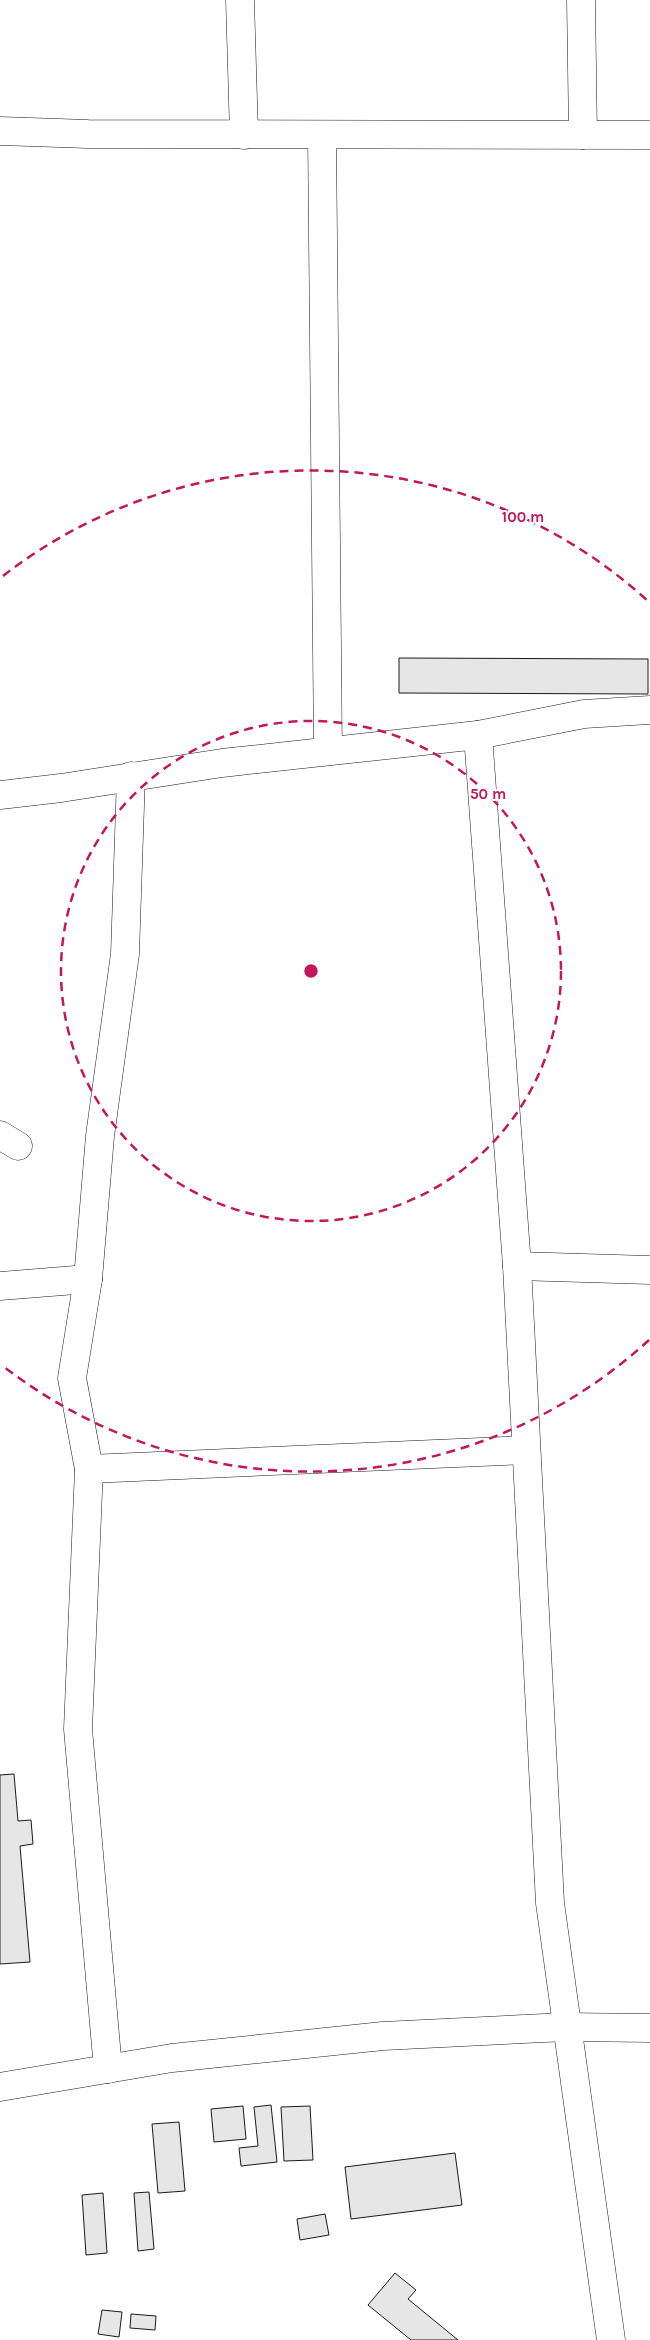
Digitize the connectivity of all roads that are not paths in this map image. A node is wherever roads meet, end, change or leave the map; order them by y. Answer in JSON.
{"nodes":[{"id":1,"x":240,"y":0,"type":"edge"},
{"id":2,"x":581,"y":0,"type":"edge"},
{"id":3,"x":0,"y":131,"type":"edge"},
{"id":4,"x":244,"y":135,"type":"junction"},
{"id":5,"x":322,"y":135,"type":"junction"},
{"id":6,"x":583,"y":135,"type":"junction"},
{"id":7,"x":650,"y":135,"type":"edge"},
{"id":8,"x":650,"y":710,"type":"edge"},
{"id":9,"x":478,"y":735,"type":"junction"},
{"id":10,"x":328,"y":750,"type":"junction"},
{"id":11,"x":131,"y":776,"type":"junction"},
{"id":12,"x":0,"y":795,"type":"edge"},
{"id":13,"x":517,"y":1266,"type":"junction"},
{"id":14,"x":650,"y":1270,"type":"edge"},
{"id":15,"x":88,"y":1279,"type":"junction"},
{"id":16,"x":0,"y":1286,"type":"edge"},
{"id":17,"x":526,"y":1450,"type":"junction"},
{"id":18,"x":89,"y":1469,"type":"junction"},
{"id":19,"x":566,"y":2027,"type":"junction"},
{"id":20,"x":650,"y":2028,"type":"edge"},
{"id":21,"x":108,"y":2069,"type":"junction"},
{"id":22,"x":0,"y":2087,"type":"edge"},
{"id":23,"x":611,"y":2340,"type":"edge"}],
"edges":[{"from":1,"to":4,"type":"street"},
{"from":2,"to":6,"type":"street"},
{"from":3,"to":4,"type":"street"},
{"from":4,"to":5,"type":"street"},
{"from":5,"to":6,"type":"street"},
{"from":5,"to":10,"type":"street"},
{"from":6,"to":7,"type":"street"},
{"from":8,"to":9,"type":"street"},
{"from":9,"to":10,"type":"street"},
{"from":9,"to":13,"type":"street"},
{"from":10,"to":11,"type":"street"},
{"from":11,"to":12,"type":"street"},
{"from":11,"to":15,"type":"street"},
{"from":13,"to":14,"type":"street"},
{"from":13,"to":17,"type":"street"},
{"from":15,"to":16,"type":"street"},
{"from":15,"to":18,"type":"street"},
{"from":17,"to":18,"type":"street"},
{"from":17,"to":19,"type":"street"},
{"from":18,"to":21,"type":"street"},
{"from":19,"to":20,"type":"street"},
{"from":19,"to":21,"type":"street"},
{"from":19,"to":23,"type":"street"},
{"from":21,"to":22,"type":"street"}]}
